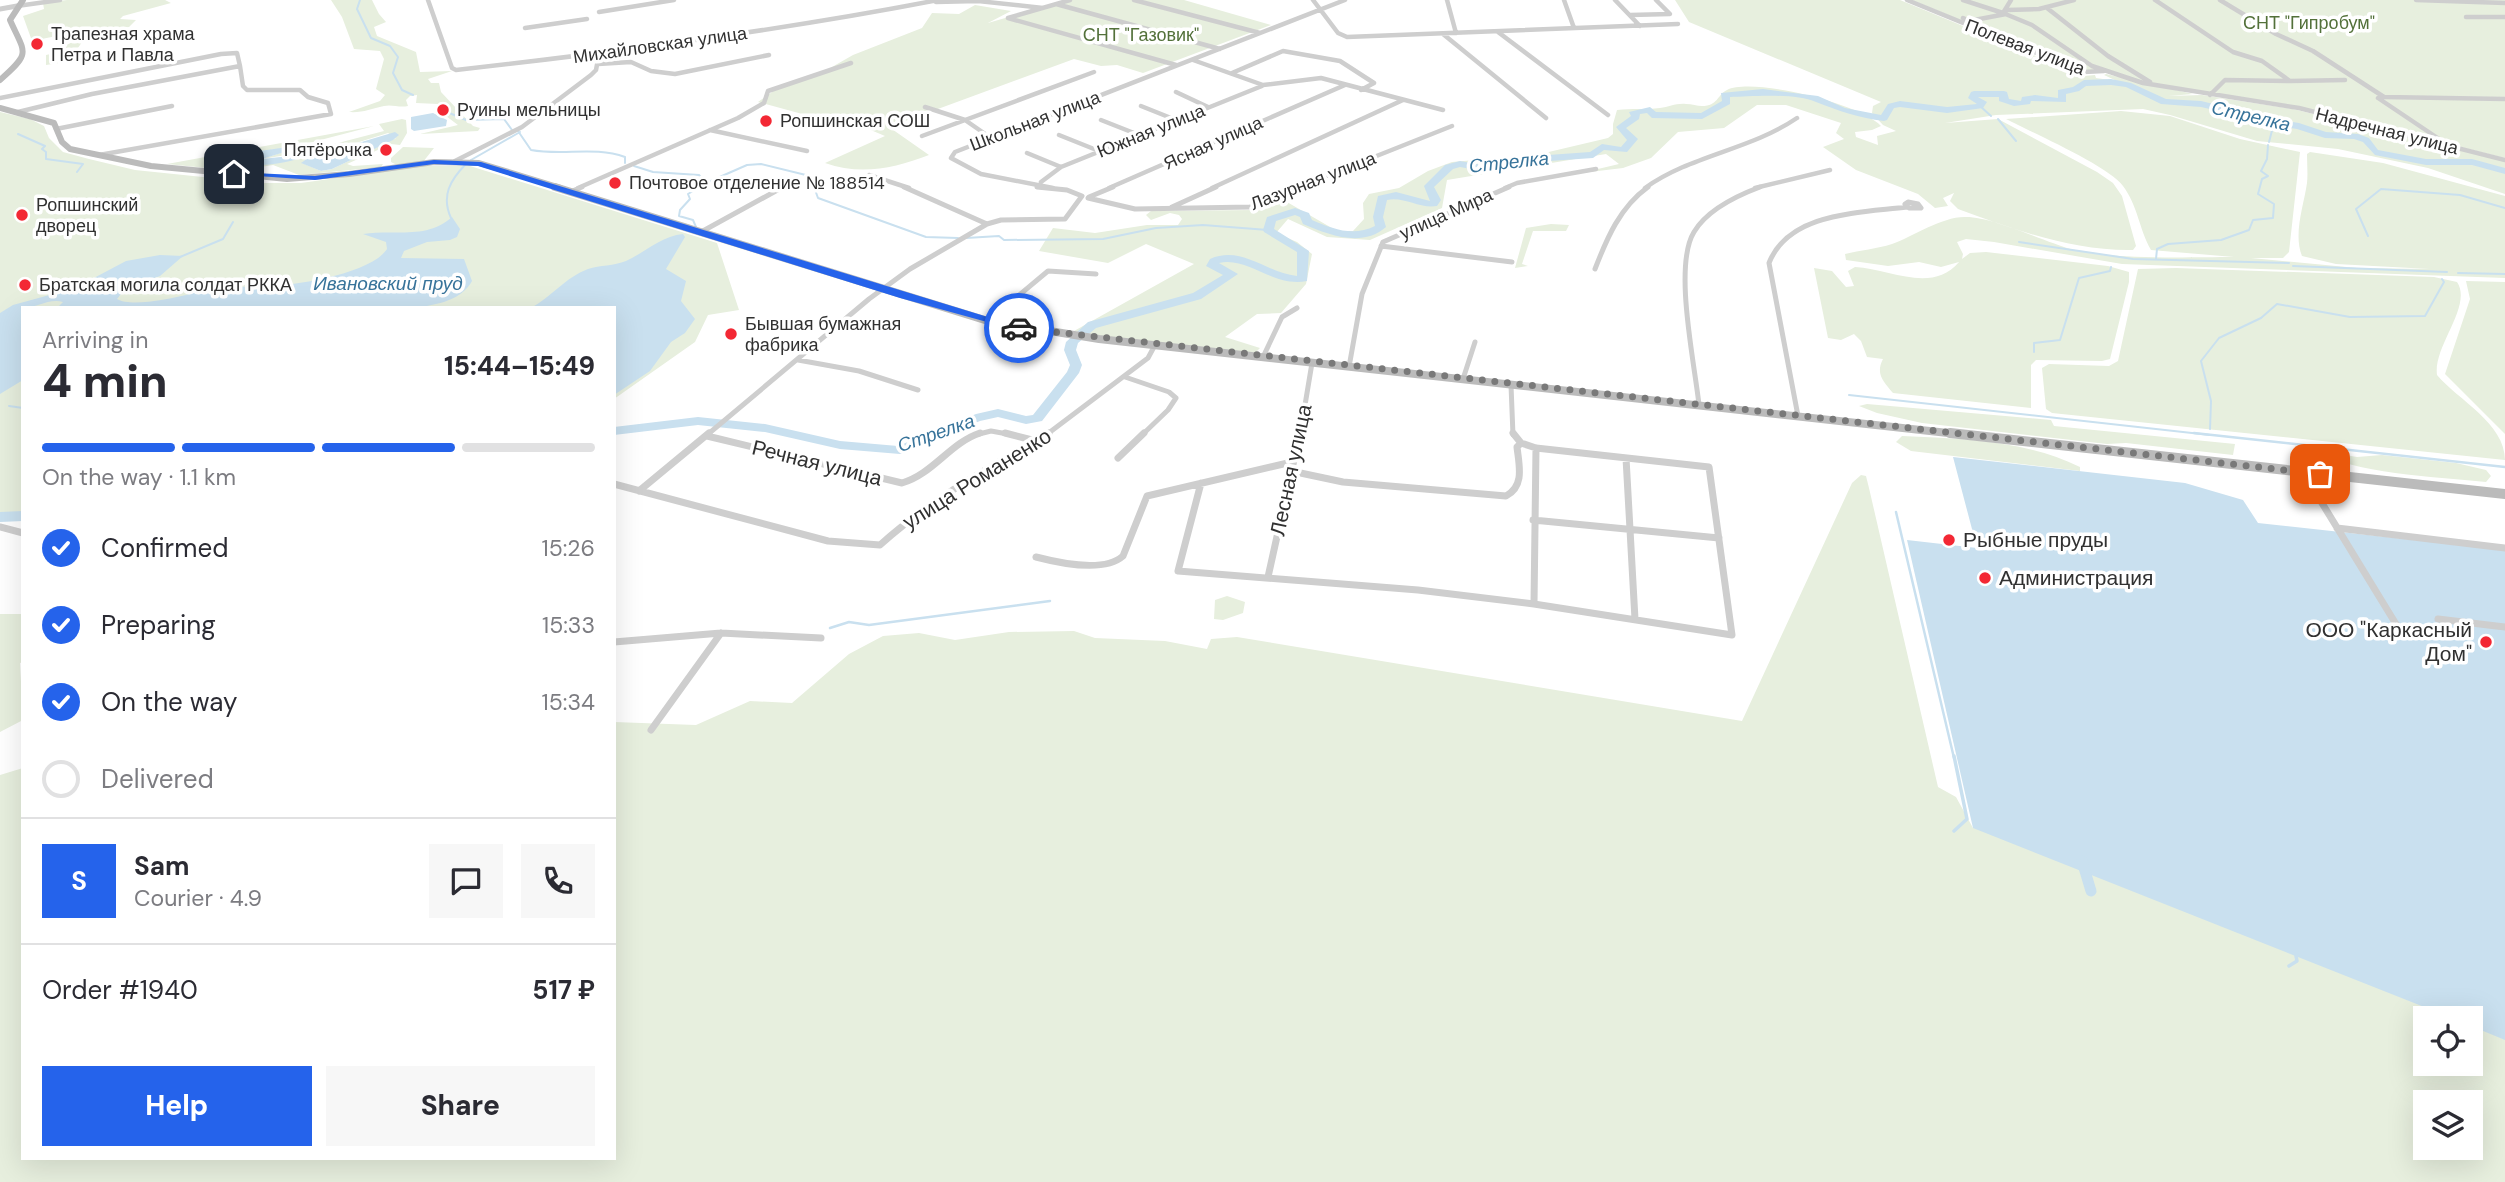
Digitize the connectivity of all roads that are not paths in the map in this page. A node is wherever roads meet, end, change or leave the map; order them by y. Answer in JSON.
{"nodes":[{"id":1,"x":23,"y":0,"type":"edge"},
{"id":2,"x":60,"y":0,"type":"edge"},
{"id":3,"x":428,"y":0,"type":"edge"},
{"id":4,"x":674,"y":0,"type":"edge"},
{"id":5,"x":938,"y":0,"type":"edge"},
{"id":6,"x":1070,"y":0,"type":"edge"},
{"id":7,"x":1134,"y":0,"type":"edge"},
{"id":8,"x":1313,"y":0,"type":"edge"},
{"id":9,"x":1345,"y":0,"type":"edge"},
{"id":10,"x":1447,"y":0,"type":"edge"},
{"id":11,"x":1564,"y":0,"type":"edge"},
{"id":12,"x":1615,"y":0,"type":"edge"},
{"id":13,"x":1656,"y":0,"type":"edge"},
{"id":14,"x":1907,"y":0,"type":"edge"},
{"id":15,"x":1919,"y":0,"type":"edge"},
{"id":16,"x":1963,"y":0,"type":"edge"},
{"id":17,"x":2011,"y":0,"type":"edge"},
{"id":18,"x":2074,"y":0,"type":"edge"},
{"id":19,"x":2155,"y":0,"type":"edge"},
{"id":20,"x":2220,"y":0,"type":"edge"},
{"id":21,"x":2416,"y":0,"type":"edge"},
{"id":22,"x":929,"y":2,"type":"junction"},
{"id":23,"x":1056,"y":4,"type":"junction"},
{"id":24,"x":2505,"y":4,"type":"edge"},
{"id":25,"x":17,"y":6,"type":"junction"},
{"id":26,"x":1043,"y":8,"type":"junction"},
{"id":27,"x":2047,"y":8,"type":"junction"},
{"id":28,"x":0,"y":9,"type":"edge"},
{"id":29,"x":1320,"y":9,"type":"junction"},
{"id":30,"x":599,"y":12,"type":"dead end"},
{"id":31,"x":2006,"y":12,"type":"junction"},
{"id":32,"x":1630,"y":15,"type":"junction"},
{"id":33,"x":2466,"y":17,"type":"dead end"},
{"id":34,"x":2505,"y":17,"type":"edge"},
{"id":35,"x":587,"y":19,"type":"dead end"},
{"id":36,"x":1678,"y":24,"type":"dead end"},
{"id":37,"x":1640,"y":26,"type":"junction"},
{"id":38,"x":524,"y":28,"type":"dead end"},
{"id":39,"x":1574,"y":28,"type":"junction"},
{"id":40,"x":1498,"y":31,"type":"junction"},
{"id":41,"x":1261,"y":33,"type":"junction"},
{"id":42,"x":1442,"y":33,"type":"junction"},
{"id":43,"x":1456,"y":33,"type":"junction"},
{"id":44,"x":1220,"y":49,"type":"junction"},
{"id":45,"x":599,"y":54,"type":"junction"},
{"id":46,"x":769,"y":55,"type":"dead end"},
{"id":47,"x":162,"y":59,"type":"dead end"},
{"id":48,"x":1193,"y":59,"type":"junction"},
{"id":49,"x":851,"y":63,"type":"dead end"},
{"id":50,"x":598,"y":64,"type":"junction"},
{"id":51,"x":166,"y":65,"type":"junction"},
{"id":52,"x":1177,"y":65,"type":"junction"},
{"id":53,"x":240,"y":66,"type":"junction"},
{"id":54,"x":2105,"y":71,"type":"junction"},
{"id":55,"x":1094,"y":72,"type":"dead end"},
{"id":56,"x":1231,"y":73,"type":"junction"},
{"id":57,"x":175,"y":78,"type":"junction"},
{"id":58,"x":0,"y":80,"type":"edge"},
{"id":59,"x":2345,"y":80,"type":"dead end"},
{"id":60,"x":2290,"y":81,"type":"junction"},
{"id":61,"x":1263,"y":85,"type":"junction"},
{"id":62,"x":1345,"y":85,"type":"junction"},
{"id":63,"x":2157,"y":86,"type":"junction"},
{"id":64,"x":1361,"y":90,"type":"junction"},
{"id":65,"x":1176,"y":92,"type":"dead end"},
{"id":66,"x":2210,"y":95,"type":"junction"},
{"id":67,"x":0,"y":98,"type":"edge"},
{"id":68,"x":2381,"y":98,"type":"junction"},
{"id":69,"x":2505,"y":99,"type":"edge"},
{"id":70,"x":1403,"y":100,"type":"junction"},
{"id":71,"x":172,"y":106,"type":"dead end"},
{"id":72,"x":1141,"y":106,"type":"dead end"},
{"id":73,"x":925,"y":107,"type":"dead end"},
{"id":74,"x":1208,"y":107,"type":"junction"},
{"id":75,"x":0,"y":108,"type":"edge"},
{"id":76,"x":1443,"y":110,"type":"dead end"},
{"id":77,"x":18,"y":112,"type":"junction"},
{"id":78,"x":1608,"y":115,"type":"dead end"},
{"id":79,"x":1546,"y":118,"type":"dead end"},
{"id":80,"x":1797,"y":118,"type":"dead end"},
{"id":81,"x":965,"y":120,"type":"junction"},
{"id":82,"x":1101,"y":120,"type":"dead end"},
{"id":83,"x":1177,"y":120,"type":"junction"},
{"id":84,"x":1452,"y":126,"type":"dead end"},
{"id":85,"x":56,"y":130,"type":"junction"},
{"id":86,"x":709,"y":130,"type":"junction"},
{"id":87,"x":1059,"y":135,"type":"dead end"},
{"id":88,"x":1139,"y":135,"type":"junction"},
{"id":89,"x":922,"y":136,"type":"dead end"},
{"id":90,"x":991,"y":138,"type":"junction"},
{"id":91,"x":2455,"y":149,"type":"junction"},
{"id":92,"x":807,"y":151,"type":"dead end"},
{"id":93,"x":1100,"y":151,"type":"junction"},
{"id":94,"x":1027,"y":153,"type":"dead end"},
{"id":95,"x":95,"y":156,"type":"junction"},
{"id":96,"x":455,"y":160,"type":"junction"},
{"id":97,"x":2505,"y":160,"type":"edge"},
{"id":98,"x":1061,"y":167,"type":"junction"},
{"id":99,"x":1596,"y":169,"type":"dead end"},
{"id":100,"x":1830,"y":170,"type":"dead end"},
{"id":101,"x":869,"y":175,"type":"dead end"},
{"id":102,"x":793,"y":181,"type":"dead end"},
{"id":103,"x":1041,"y":182,"type":"dead end"},
{"id":104,"x":570,"y":192,"type":"junction"},
{"id":105,"x":1085,"y":197,"type":"junction"},
{"id":106,"x":1907,"y":207,"type":"dead end"},
{"id":107,"x":1167,"y":209,"type":"junction"},
{"id":108,"x":987,"y":223,"type":"junction"},
{"id":109,"x":701,"y":232,"type":"junction"},
{"id":110,"x":1381,"y":246,"type":"junction"},
{"id":111,"x":1512,"y":262,"type":"dead end"},
{"id":112,"x":1595,"y":269,"type":"dead end"},
{"id":113,"x":1096,"y":274,"type":"dead end"},
{"id":114,"x":883,"y":289,"type":"junction"},
{"id":115,"x":1297,"y":308,"type":"dead end"},
{"id":116,"x":988,"y":321,"type":"junction"},
{"id":117,"x":1475,"y":342,"type":"dead end"},
{"id":118,"x":1155,"y":345,"type":"junction"},
{"id":119,"x":1263,"y":357,"type":"junction"},
{"id":120,"x":798,"y":360,"type":"junction"},
{"id":121,"x":1312,"y":363,"type":"junction"},
{"id":122,"x":1349,"y":367,"type":"junction"},
{"id":123,"x":1125,"y":377,"type":"junction"},
{"id":124,"x":1463,"y":379,"type":"junction"},
{"id":125,"x":1511,"y":384,"type":"junction"},
{"id":126,"x":918,"y":390,"type":"dead end"},
{"id":127,"x":1699,"y":405,"type":"junction"},
{"id":128,"x":1798,"y":416,"type":"junction"},
{"id":129,"x":710,"y":434,"type":"junction"},
{"id":130,"x":1036,"y":441,"type":"junction"},
{"id":131,"x":1521,"y":443,"type":"junction"},
{"id":132,"x":1536,"y":448,"type":"junction"},
{"id":133,"x":1118,"y":458,"type":"dead end"},
{"id":134,"x":1626,"y":458,"type":"junction"},
{"id":135,"x":1293,"y":462,"type":"junction"},
{"id":136,"x":1292,"y":471,"type":"junction"},
{"id":137,"x":2303,"y":472,"type":"junction"},
{"id":138,"x":1201,"y":483,"type":"junction"},
{"id":139,"x":616,"y":485,"type":"edge"},
{"id":140,"x":639,"y":491,"type":"junction"},
{"id":141,"x":2505,"y":494,"type":"edge"},
{"id":142,"x":1533,"y":520,"type":"junction"},
{"id":143,"x":0,"y":527,"type":"edge"},
{"id":144,"x":2337,"y":528,"type":"junction"},
{"id":145,"x":1629,"y":530,"type":"junction"},
{"id":146,"x":21,"y":532,"type":"edge"},
{"id":147,"x":1719,"y":538,"type":"junction"},
{"id":148,"x":2505,"y":548,"type":"edge"},
{"id":149,"x":1037,"y":557,"type":"dead end"},
{"id":150,"x":1268,"y":577,"type":"junction"},
{"id":151,"x":1534,"y":604,"type":"junction"},
{"id":152,"x":2438,"y":619,"type":"dead end"},
{"id":153,"x":1635,"y":620,"type":"junction"},
{"id":154,"x":2505,"y":627,"type":"edge"},
{"id":155,"x":2399,"y":629,"type":"dead end"},
{"id":156,"x":721,"y":633,"type":"junction"},
{"id":157,"x":821,"y":638,"type":"dead end"},
{"id":158,"x":616,"y":642,"type":"edge"},
{"id":159,"x":651,"y":730,"type":"dead end"}],
"edges":[{"from":1,"to":25,"type":"main road"},
{"from":2,"to":25,"type":"street"},
{"from":3,"to":45,"type":"street","name":"Михайловская улица"},
{"from":4,"to":30,"type":"street"},
{"from":5,"to":22,"type":"street","name":"Михайловская улица"},
{"from":6,"to":23,"type":"street"},
{"from":7,"to":41,"type":"street"},
{"from":8,"to":29,"type":"street"},
{"from":9,"to":29,"type":"street","name":"Школьная улица"},
{"from":10,"to":43,"type":"street"},
{"from":11,"to":39,"type":"street"},
{"from":12,"to":32,"type":"street"},
{"from":13,"to":32,"type":"street"},
{"from":14,"to":54,"type":"street","name":"Полевая улица"},
{"from":15,"to":31,"type":"street","name":"Полевая улица"},
{"from":16,"to":31,"type":"street"},
{"from":17,"to":31,"type":"street"},
{"from":18,"to":27,"type":"street"},
{"from":19,"to":60,"type":"street"},
{"from":20,"to":68,"type":"street"},
{"from":21,"to":24,"type":"street"},
{"from":22,"to":26,"type":"street"},
{"from":22,"to":45,"type":"street","name":"Михайловская улица"},
{"from":23,"to":26,"type":"street"},
{"from":23,"to":44,"type":"street"},
{"from":25,"to":28,"type":"street"},
{"from":25,"to":58,"type":"main road"},
{"from":26,"to":52,"type":"street"},
{"from":27,"to":31,"type":"street"},
{"from":27,"to":63,"type":"street"},
{"from":29,"to":41,"type":"street","name":"Школьная улица"},
{"from":29,"to":42,"type":"street"},
{"from":31,"to":54,"type":"street"},
{"from":32,"to":37,"type":"street"},
{"from":33,"to":34,"type":"street"},
{"from":35,"to":38,"type":"street"},
{"from":36,"to":37,"type":"street"},
{"from":37,"to":39,"type":"street"},
{"from":39,"to":40,"type":"street"},
{"from":40,"to":43,"type":"street"},
{"from":40,"to":78,"type":"street"},
{"from":41,"to":44,"type":"street","name":"Школьная улица"},
{"from":42,"to":43,"type":"street"},
{"from":42,"to":79,"type":"street"},
{"from":44,"to":48,"type":"street","name":"Школьная улица"},
{"from":45,"to":50,"type":"street"},
{"from":46,"to":50,"type":"street"},
{"from":47,"to":51,"type":"street"},
{"from":48,"to":52,"type":"street","name":"Школьная улица"},
{"from":48,"to":56,"type":"street"},
{"from":49,"to":86,"type":"street"},
{"from":50,"to":96,"type":"street"},
{"from":51,"to":53,"type":"street"},
{"from":51,"to":57,"type":"street"},
{"from":51,"to":67,"type":"street"},
{"from":52,"to":90,"type":"street","name":"Школьная улица"},
{"from":53,"to":57,"type":"street"},
{"from":53,"to":95,"type":"street"},
{"from":54,"to":63,"type":"street","name":"Надречная улица"},
{"from":55,"to":81,"type":"street"},
{"from":56,"to":61,"type":"street"},
{"from":56,"to":64,"type":"street"},
{"from":57,"to":77,"type":"street"},
{"from":59,"to":60,"type":"street"},
{"from":60,"to":66,"type":"street"},
{"from":61,"to":62,"type":"street"},
{"from":61,"to":74,"type":"street","name":"Южная улица"},
{"from":62,"to":64,"type":"street"},
{"from":62,"to":105,"type":"street","name":"Ясная улица"},
{"from":63,"to":66,"type":"street","name":"Надречная улица"},
{"from":64,"to":70,"type":"street"},
{"from":65,"to":74,"type":"street"},
{"from":66,"to":91,"type":"street","name":"Надречная улица"},
{"from":68,"to":69,"type":"street"},
{"from":68,"to":91,"type":"street"},
{"from":70,"to":76,"type":"street"},
{"from":70,"to":107,"type":"street"},
{"from":71,"to":85,"type":"street"},
{"from":72,"to":83,"type":"street"},
{"from":73,"to":81,"type":"street"},
{"from":74,"to":83,"type":"street","name":"Южная улица"},
{"from":75,"to":77,"type":"main road"},
{"from":77,"to":85,"type":"main road"},
{"from":80,"to":112,"type":"street"},
{"from":81,"to":89,"type":"street"},
{"from":81,"to":90,"type":"street"},
{"from":82,"to":88,"type":"street"},
{"from":83,"to":88,"type":"street","name":"Южная улица"},
{"from":84,"to":107,"type":"street","name":"Лазурная улица"},
{"from":85,"to":95,"type":"main road"},
{"from":86,"to":92,"type":"street"},
{"from":86,"to":104,"type":"street"},
{"from":87,"to":93,"type":"street"},
{"from":88,"to":93,"type":"street","name":"Южная улица"},
{"from":90,"to":105,"type":"street","name":"Школьная улица"},
{"from":91,"to":97,"type":"street","name":"Надречная улица"},
{"from":93,"to":98,"type":"street","name":"Южная улица"},
{"from":94,"to":98,"type":"street"},
{"from":95,"to":96,"type":"main road"},
{"from":96,"to":104,"type":"main road"},
{"from":98,"to":103,"type":"street","name":"Южная улица"},
{"from":99,"to":110,"type":"street","name":"улица Мира"},
{"from":100,"to":127,"type":"street"},
{"from":101,"to":108,"type":"street"},
{"from":102,"to":109,"type":"street"},
{"from":104,"to":109,"type":"main road"},
{"from":105,"to":107,"type":"street","name":"Лазурная улица"},
{"from":105,"to":108,"type":"street"},
{"from":106,"to":128,"type":"street"},
{"from":108,"to":114,"type":"street"},
{"from":109,"to":114,"type":"main road"},
{"from":110,"to":111,"type":"street"},
{"from":110,"to":122,"type":"street","name":"улица Мира"},
{"from":113,"to":116,"type":"street"},
{"from":114,"to":116,"type":"main road"},
{"from":114,"to":120,"type":"street"},
{"from":115,"to":119,"type":"street"},
{"from":116,"to":118,"type":"main road"},
{"from":117,"to":124,"type":"street"},
{"from":118,"to":119,"type":"main road"},
{"from":118,"to":123,"type":"street","name":"улица Романенко"},
{"from":119,"to":121,"type":"main road"},
{"from":120,"to":126,"type":"street"},
{"from":120,"to":129,"type":"street"},
{"from":121,"to":122,"type":"main road"},
{"from":121,"to":135,"type":"street","name":"Лесная улица"},
{"from":122,"to":124,"type":"main road"},
{"from":123,"to":130,"type":"street","name":"улица Романенко"},
{"from":123,"to":133,"type":"street"},
{"from":124,"to":125,"type":"main road"},
{"from":125,"to":127,"type":"main road"},
{"from":125,"to":131,"type":"street"},
{"from":127,"to":128,"type":"main road"},
{"from":128,"to":137,"type":"main road"},
{"from":129,"to":130,"type":"street","name":"Речная улица"},
{"from":129,"to":140,"type":"street"},
{"from":130,"to":140,"type":"street","name":"улица Романенко"},
{"from":131,"to":132,"type":"street"},
{"from":131,"to":136,"type":"street"},
{"from":132,"to":134,"type":"street"},
{"from":132,"to":142,"type":"street"},
{"from":134,"to":145,"type":"street"},
{"from":134,"to":147,"type":"street"},
{"from":135,"to":136,"type":"street","name":"Лесная улица"},
{"from":135,"to":138,"type":"street"},
{"from":136,"to":150,"type":"street","name":"Лесная улица"},
{"from":137,"to":141,"type":"main road"},
{"from":137,"to":144,"type":"street"},
{"from":138,"to":149,"type":"street"},
{"from":138,"to":150,"type":"street"},
{"from":139,"to":140,"type":"street","name":"улица Романенко"},
{"from":142,"to":145,"type":"street"},
{"from":142,"to":151,"type":"street"},
{"from":143,"to":146,"type":"street"},
{"from":144,"to":148,"type":"street"},
{"from":144,"to":155,"type":"street"},
{"from":145,"to":147,"type":"street"},
{"from":145,"to":153,"type":"street"},
{"from":147,"to":153,"type":"street"},
{"from":150,"to":151,"type":"street"},
{"from":151,"to":153,"type":"street"},
{"from":152,"to":154,"type":"street"},
{"from":156,"to":157,"type":"street"},
{"from":156,"to":158,"type":"street"},
{"from":156,"to":159,"type":"street"}]}
